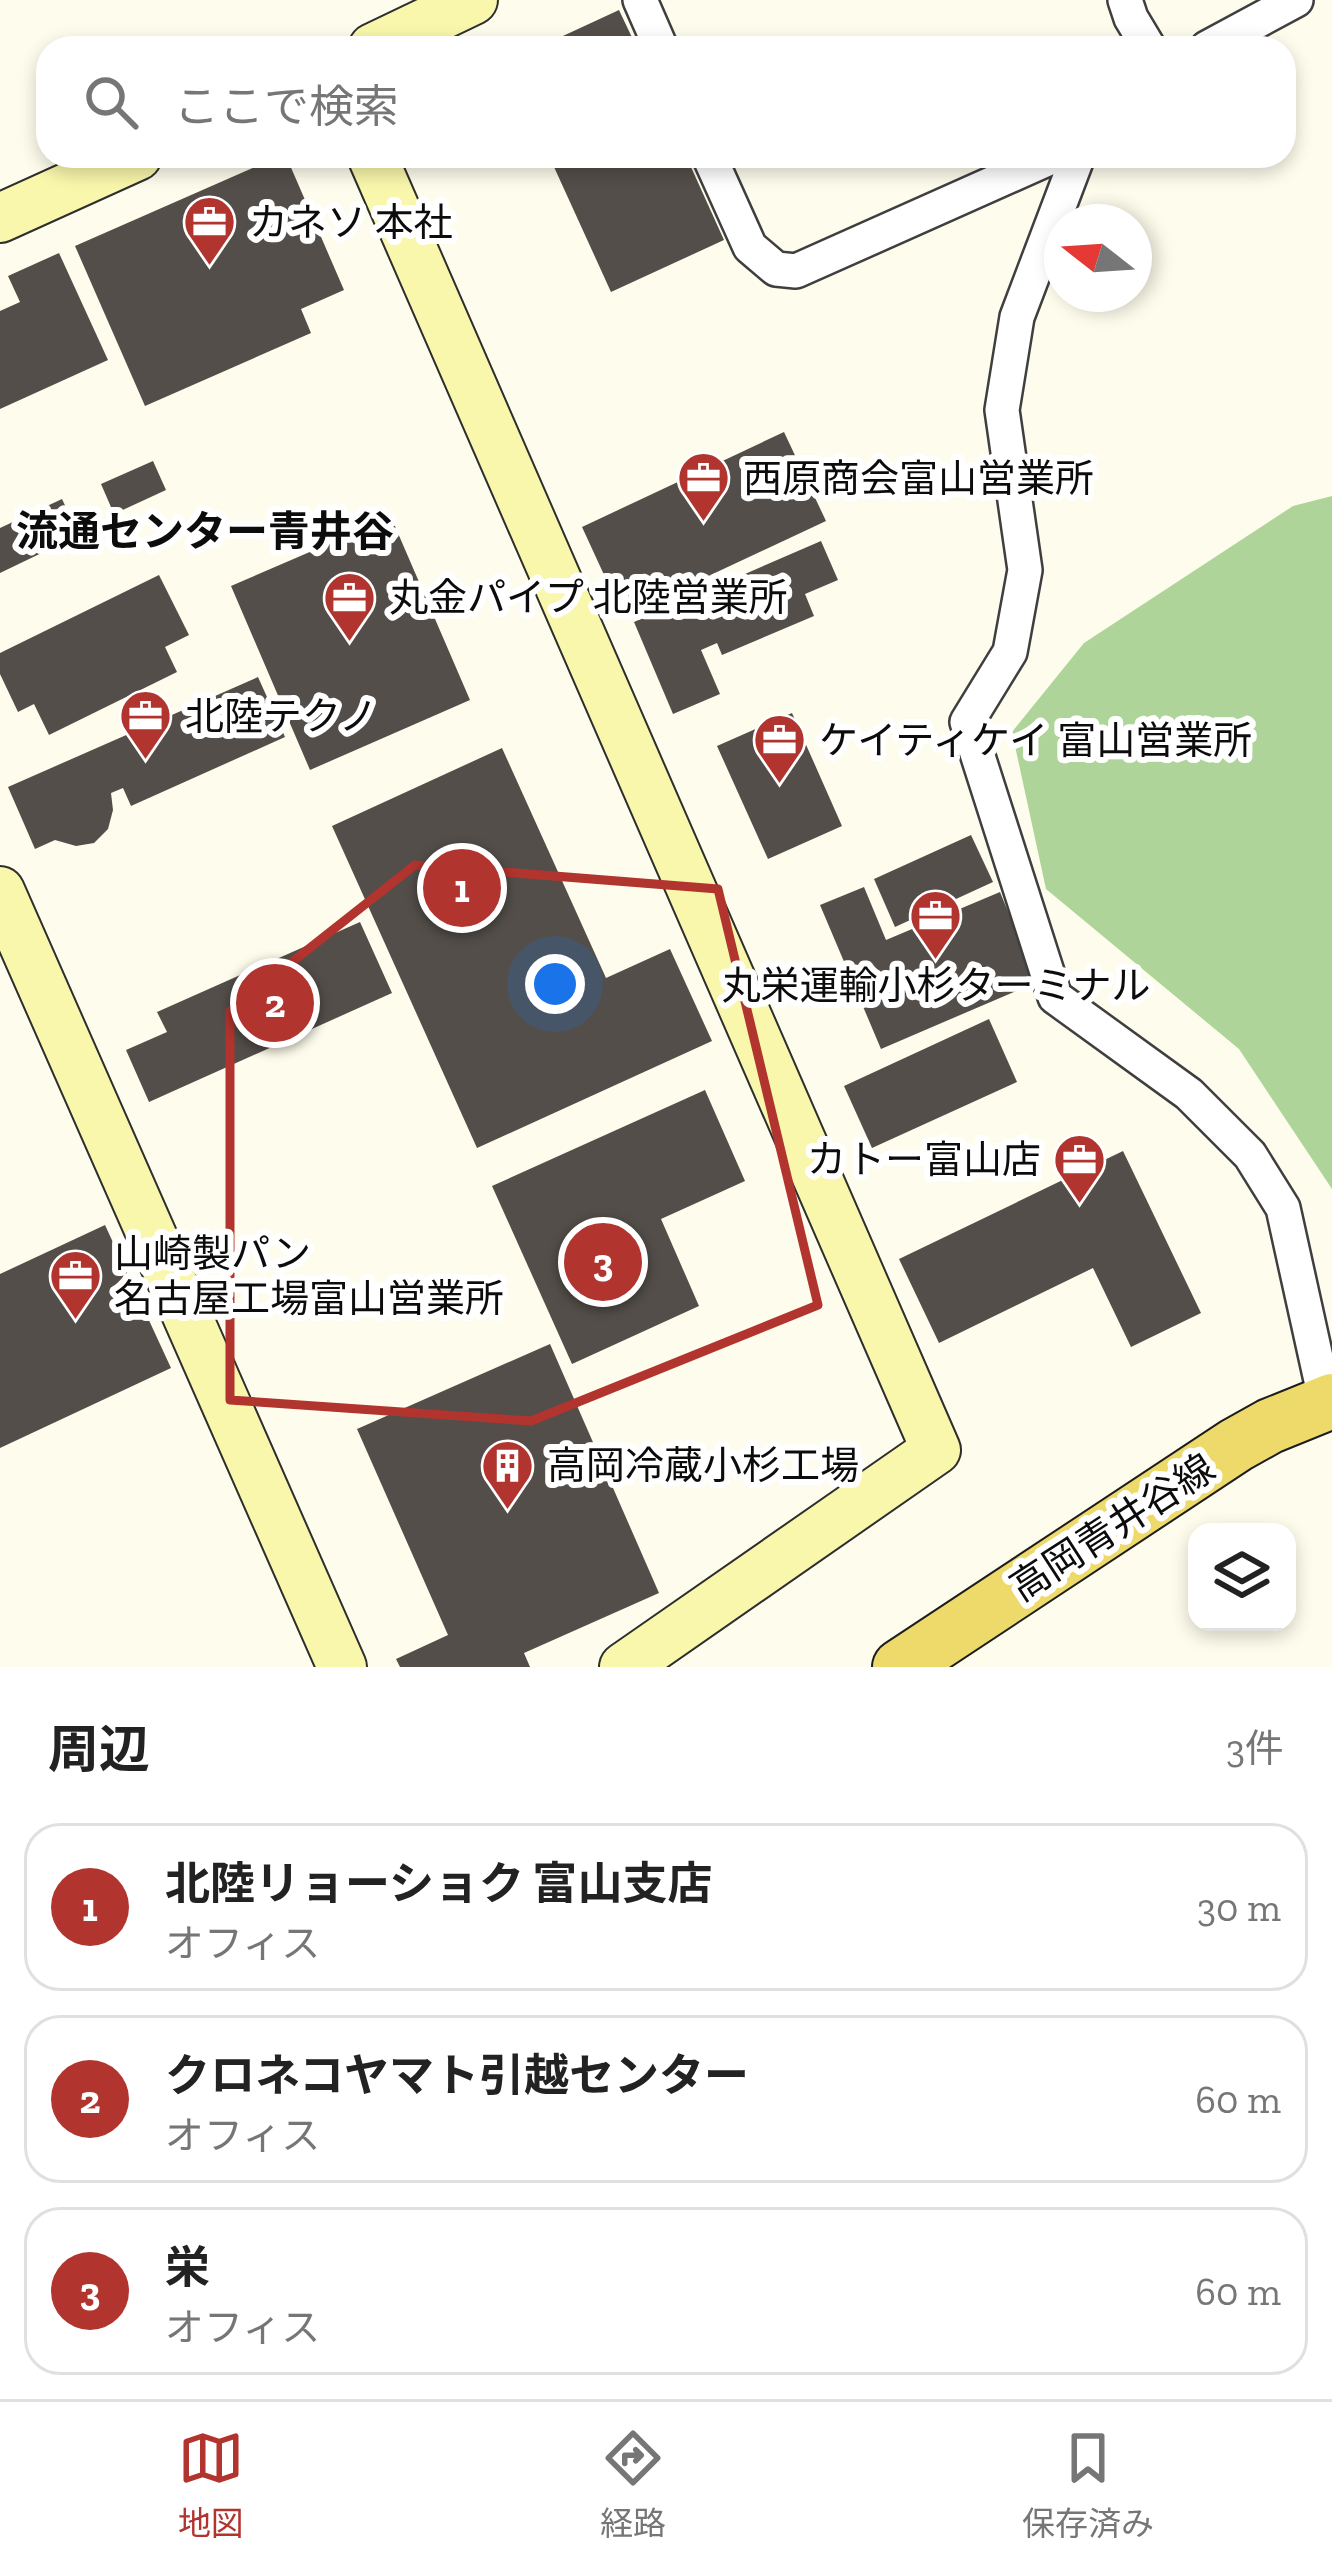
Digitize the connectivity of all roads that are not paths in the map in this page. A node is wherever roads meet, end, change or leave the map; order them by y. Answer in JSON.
{"nodes":[{"id":1,"x":472,"y":0,"type":"edge"},
{"id":2,"x":640,"y":0,"type":"edge"},
{"id":3,"x":1125,"y":0,"type":"edge"},
{"id":4,"x":1296,"y":0,"type":"edge"},
{"id":5,"x":398,"y":36,"type":"edge"},
{"id":6,"x":656,"y":36,"type":"edge"},
{"id":7,"x":1142,"y":36,"type":"edge"},
{"id":8,"x":1229,"y":36,"type":"edge"},
{"id":9,"x":110,"y":168,"type":"edge"},
{"id":10,"x":377,"y":168,"type":"edge"},
{"id":11,"x":715,"y":168,"type":"edge"},
{"id":12,"x":1027,"y":168,"type":"edge"},
{"id":13,"x":1073,"y":168,"type":"edge"},
{"id":14,"x":0,"y":218,"type":"edge"},
{"id":15,"x":0,"y":891,"type":"edge"},
{"id":16,"x":1329,"y":1402,"type":"edge"},
{"id":17,"x":342,"y":1667,"type":"edge"},
{"id":18,"x":624,"y":1667,"type":"edge"},
{"id":19,"x":900,"y":1667,"type":"edge"}],
"edges":[{"from":1,"to":5,"type":"street"},
{"from":2,"to":6,"type":"street"},
{"from":3,"to":7,"type":"street"},
{"from":4,"to":8,"type":"street"},
{"from":9,"to":14,"type":"street"},
{"from":10,"to":18,"type":"street"},
{"from":11,"to":12,"type":"street"},
{"from":13,"to":16,"type":"street"},
{"from":15,"to":17,"type":"street"},
{"from":16,"to":19,"type":"main road","name":"高岡青井谷線"}]}
